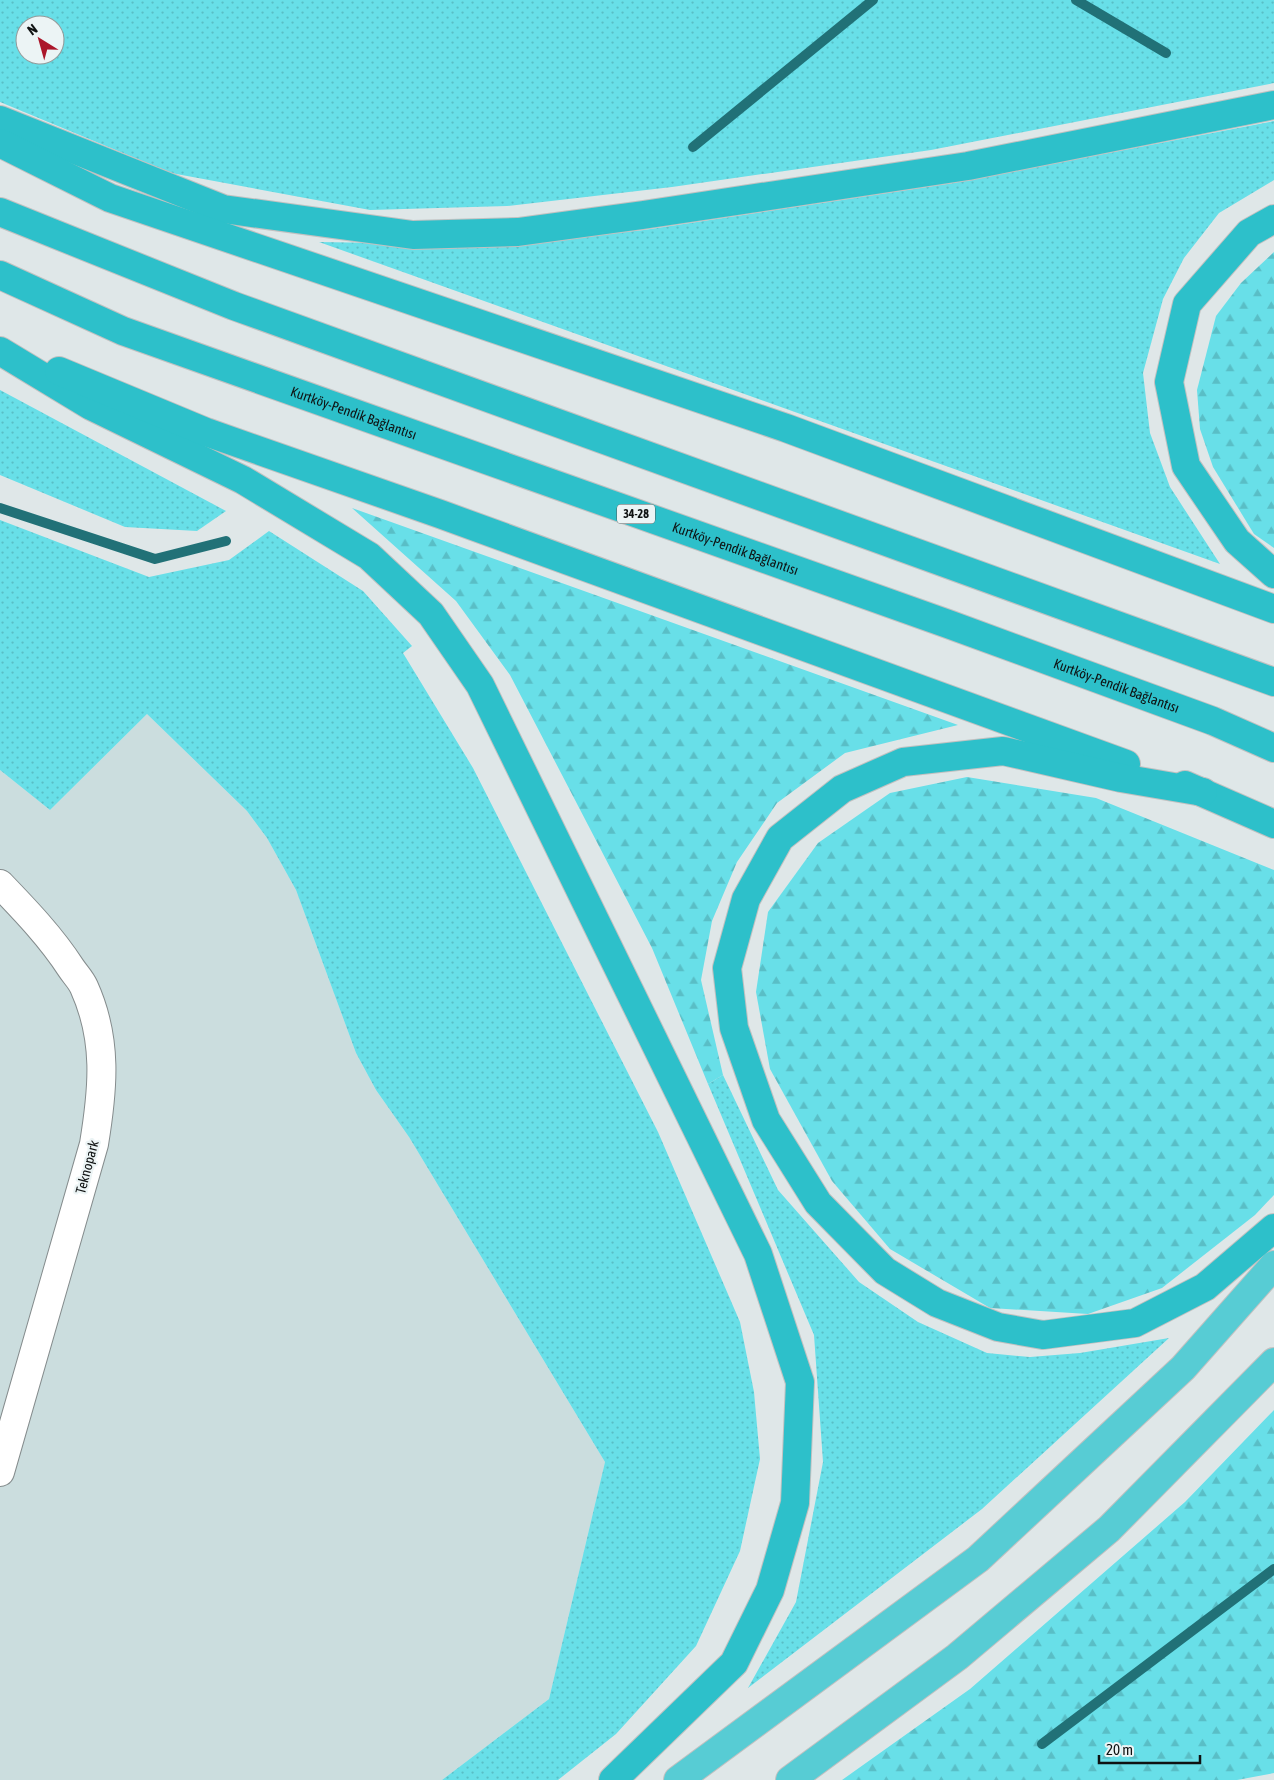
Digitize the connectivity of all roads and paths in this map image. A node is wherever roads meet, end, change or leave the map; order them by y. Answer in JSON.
{"nodes":[{"id":1,"x":1274,"y":105,"type":"edge"},
{"id":2,"x":0,"y":120,"type":"edge"},
{"id":3,"x":0,"y":143,"type":"edge"},
{"id":4,"x":0,"y":212,"type":"edge"},
{"id":5,"x":1274,"y":219,"type":"edge"},
{"id":6,"x":0,"y":275,"type":"edge"},
{"id":7,"x":0,"y":347,"type":"edge"},
{"id":8,"x":0,"y":351,"type":"edge"},
{"id":9,"x":1274,"y":574,"type":"edge"},
{"id":10,"x":1274,"y":609,"type":"edge"},
{"id":11,"x":1274,"y":682,"type":"edge"},
{"id":12,"x":1274,"y":748,"type":"edge"},
{"id":13,"x":1203,"y":792,"type":"junction"},
{"id":14,"x":1274,"y":824,"type":"edge"},
{"id":15,"x":0,"y":884,"type":"edge"},
{"id":16,"x":1274,"y":1228,"type":"edge"},
{"id":17,"x":1274,"y":1265,"type":"edge"},
{"id":18,"x":1274,"y":1362,"type":"edge"},
{"id":19,"x":0,"y":1472,"type":"edge"},
{"id":20,"x":613,"y":1780,"type":"edge"},
{"id":21,"x":678,"y":1780,"type":"edge"},
{"id":22,"x":790,"y":1780,"type":"edge"}],
"edges":[{"from":1,"to":2,"type":"highway"},
{"from":3,"to":10,"type":"highway"},
{"from":4,"to":11,"type":"highway"},
{"from":5,"to":9,"type":"highway"},
{"from":6,"to":12,"type":"highway","name":"Kurtköy-Pendik Bağlantısı","number":"34-28"},
{"from":7,"to":13,"type":"highway"},
{"from":8,"to":20,"type":"highway"},
{"from":13,"to":14,"type":"highway"},
{"from":13,"to":16,"type":"highway"},
{"from":15,"to":19,"type":"street","name":"Teknopark"},
{"from":17,"to":21,"type":"highway"},
{"from":18,"to":22,"type":"highway"}]}
